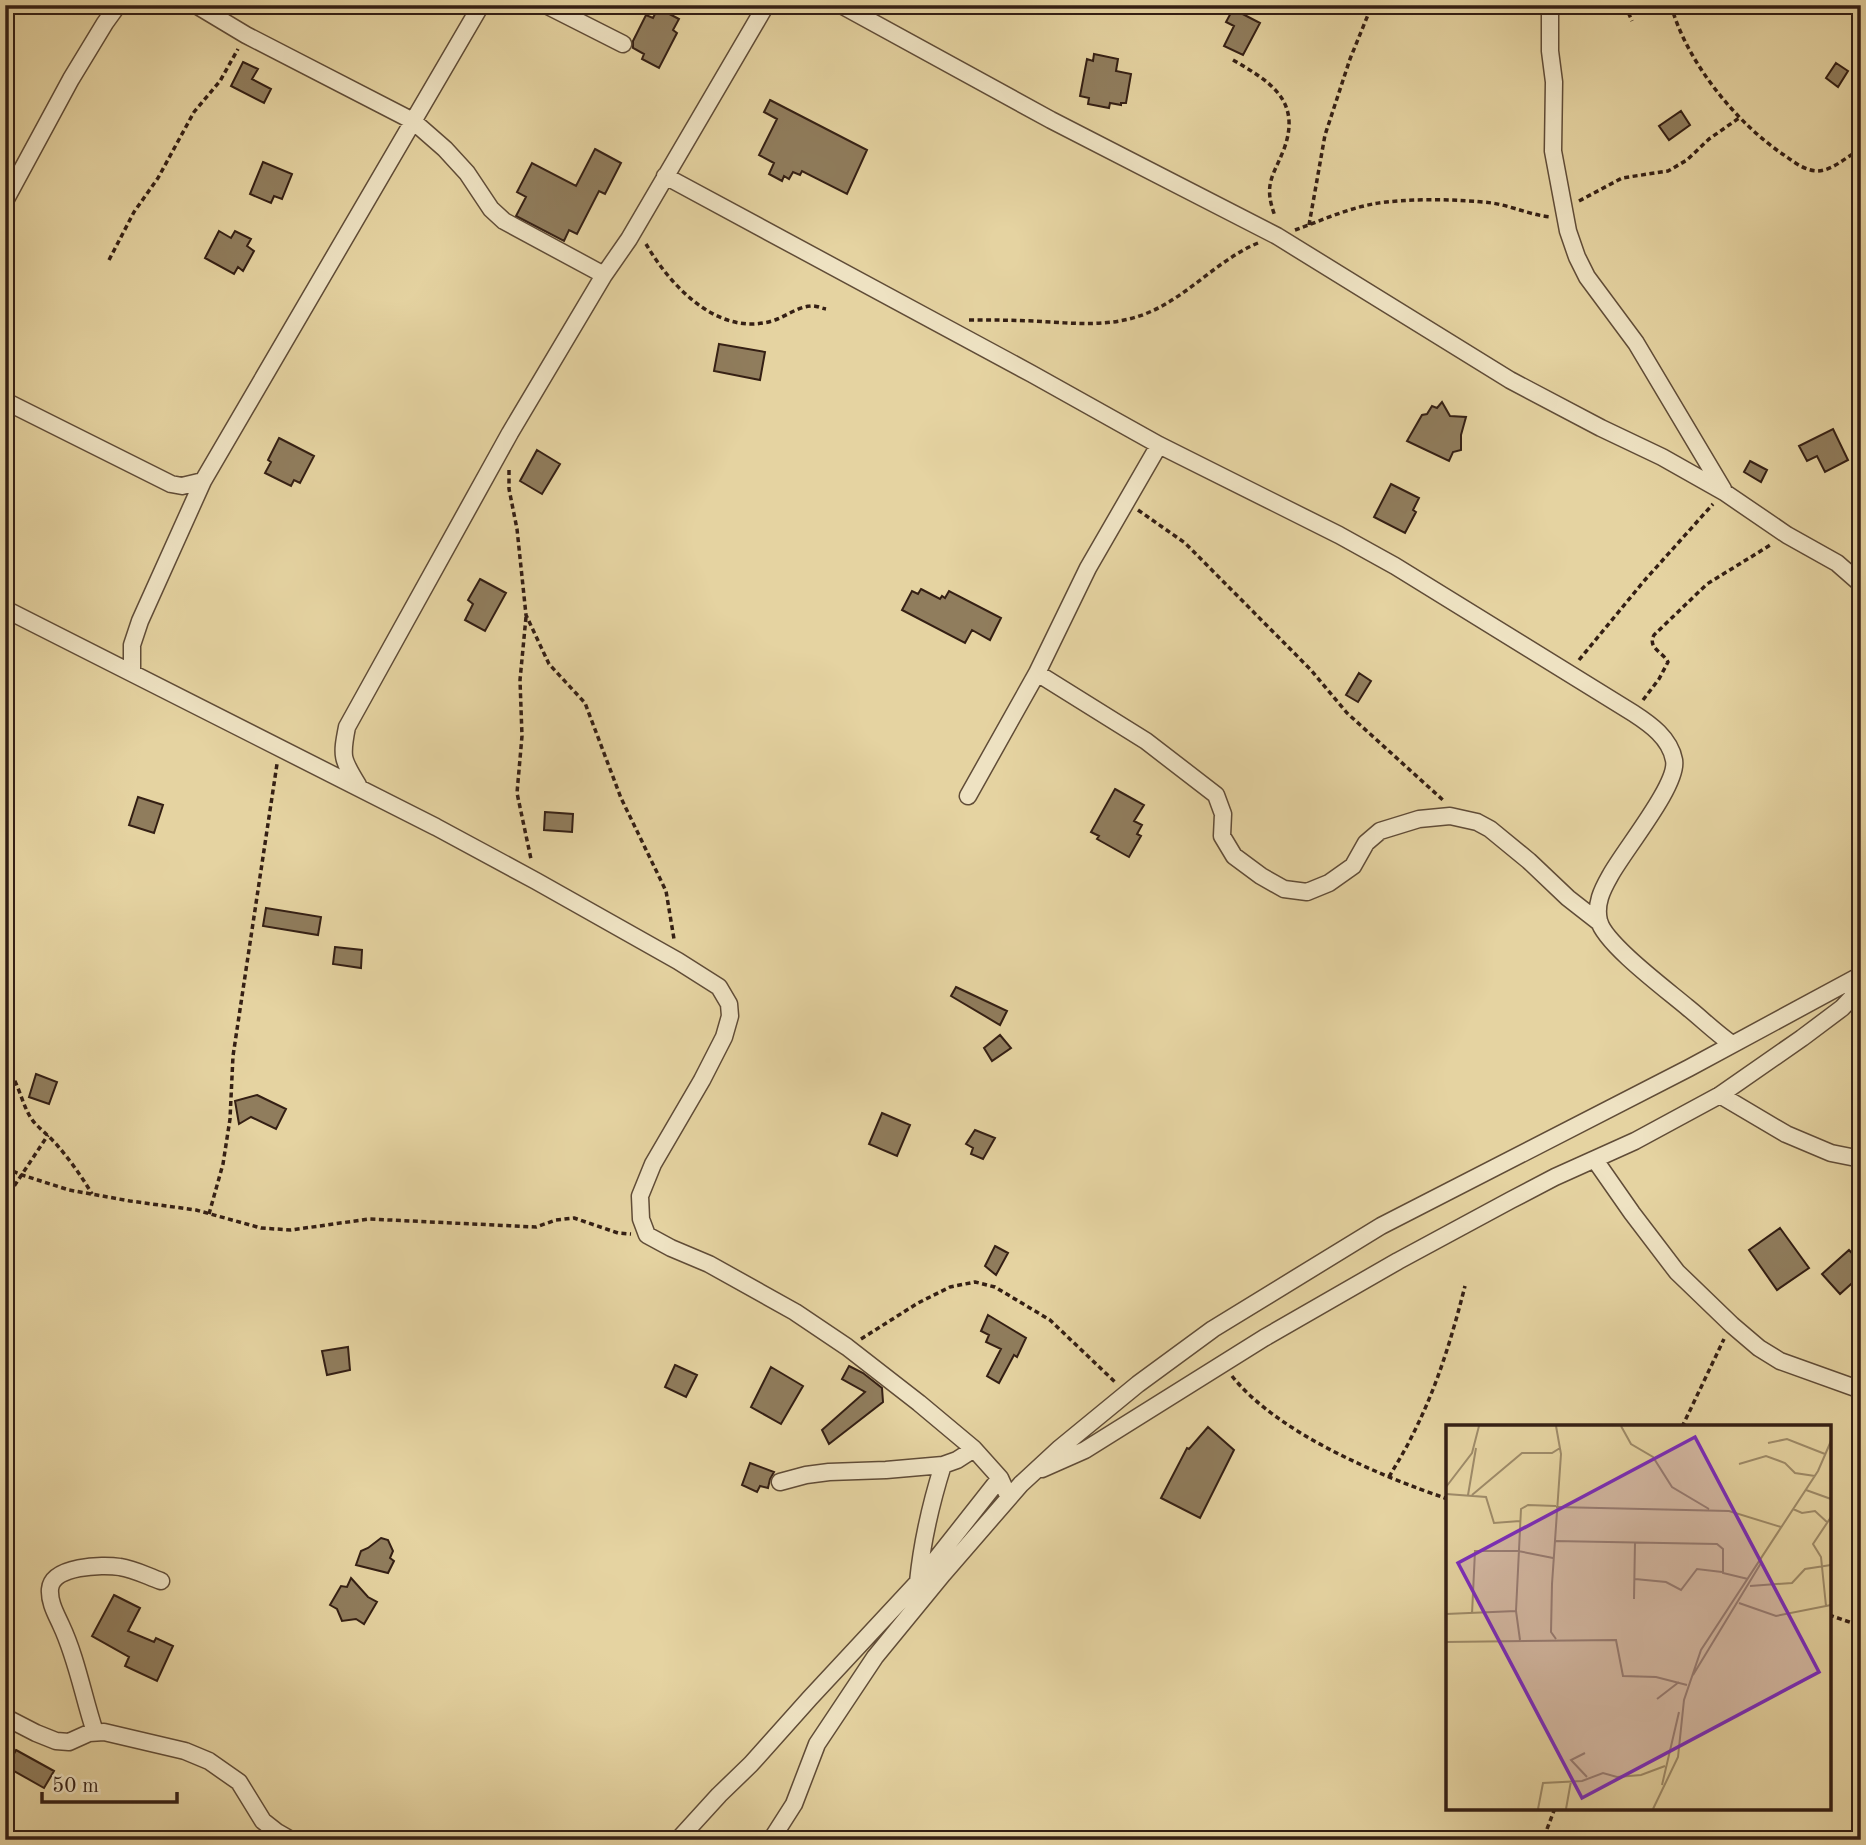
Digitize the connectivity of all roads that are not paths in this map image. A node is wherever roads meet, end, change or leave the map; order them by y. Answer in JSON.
{"nodes":[{"id":1,"x":118,"y":5,"type":"edge"},
{"id":2,"x":196,"y":5,"type":"edge"},
{"id":3,"x":481,"y":5,"type":"edge"},
{"id":4,"x":547,"y":5,"type":"edge"},
{"id":5,"x":766,"y":5,"type":"edge"},
{"id":6,"x":841,"y":5,"type":"edge"},
{"id":7,"x":1550,"y":5,"type":"edge"},
{"id":8,"x":623,"y":44,"type":"dead end"},
{"id":9,"x":413,"y":121,"type":"junction"},
{"id":10,"x":665,"y":176,"type":"junction"},
{"id":11,"x":5,"y":201,"type":"edge"},
{"id":12,"x":604,"y":275,"type":"junction"},
{"id":13,"x":5,"y":401,"type":"edge"},
{"id":14,"x":1159,"y":446,"type":"junction"},
{"id":15,"x":203,"y":481,"type":"junction"},
{"id":16,"x":1724,"y":492,"type":"junction"},
{"id":17,"x":1861,"y":584,"type":"edge"},
{"id":18,"x":5,"y":609,"type":"edge"},
{"id":19,"x":132,"y":673,"type":"junction"},
{"id":20,"x":1037,"y":673,"type":"junction"},
{"id":21,"x":359,"y":787,"type":"junction"},
{"id":22,"x":968,"y":796,"type":"dead end"},
{"id":23,"x":1600,"y":923,"type":"junction"},
{"id":24,"x":1861,"y":975,"type":"edge"},
{"id":25,"x":1861,"y":988,"type":"edge"},
{"id":26,"x":1732,"y":1044,"type":"junction"},
{"id":27,"x":1720,"y":1095,"type":"junction"},
{"id":28,"x":1861,"y":1159,"type":"edge"},
{"id":29,"x":1595,"y":1160,"type":"junction"},
{"id":30,"x":1861,"y":1390,"type":"edge"},
{"id":31,"x":974,"y":1449,"type":"junction"},
{"id":32,"x":943,"y":1465,"type":"junction"},
{"id":33,"x":1032,"y":1473,"type":"junction"},
{"id":34,"x":1000,"y":1478,"type":"junction"},
{"id":35,"x":780,"y":1482,"type":"dead end"},
{"id":36,"x":1009,"y":1497,"type":"junction"},
{"id":37,"x":160,"y":1581,"type":"dead end"},
{"id":38,"x":918,"y":1582,"type":"junction"},
{"id":39,"x":919,"y":1603,"type":"junction"},
{"id":40,"x":5,"y":1717,"type":"edge"},
{"id":41,"x":96,"y":1732,"type":"junction"},
{"id":42,"x":291,"y":1840,"type":"edge"},
{"id":43,"x":678,"y":1840,"type":"edge"},
{"id":44,"x":771,"y":1840,"type":"edge"}],
"edges":[{"from":1,"to":11,"type":"street"},
{"from":2,"to":9,"type":"street"},
{"from":3,"to":9,"type":"street"},
{"from":4,"to":8,"type":"street"},
{"from":5,"to":10,"type":"street"},
{"from":6,"to":16,"type":"street"},
{"from":7,"to":16,"type":"street"},
{"from":9,"to":12,"type":"street"},
{"from":9,"to":15,"type":"street"},
{"from":10,"to":12,"type":"street"},
{"from":10,"to":14,"type":"street"},
{"from":12,"to":21,"type":"street"},
{"from":13,"to":15,"type":"street"},
{"from":14,"to":20,"type":"street"},
{"from":14,"to":23,"type":"street"},
{"from":15,"to":19,"type":"street"},
{"from":16,"to":17,"type":"street"},
{"from":18,"to":19,"type":"street"},
{"from":19,"to":21,"type":"street"},
{"from":20,"to":22,"type":"street"},
{"from":20,"to":23,"type":"street"},
{"from":21,"to":31,"type":"street"},
{"from":23,"to":26,"type":"street"},
{"from":24,"to":26,"type":"street"},
{"from":25,"to":27,"type":"street"},
{"from":26,"to":33,"type":"street"},
{"from":27,"to":28,"type":"street"},
{"from":27,"to":29,"type":"street"},
{"from":29,"to":30,"type":"street"},
{"from":29,"to":33,"type":"street"},
{"from":31,"to":32,"type":"street"},
{"from":31,"to":34,"type":"street"},
{"from":32,"to":35,"type":"street"},
{"from":32,"to":38,"type":"street"},
{"from":33,"to":36,"type":"street"},
{"from":34,"to":36,"type":"street"},
{"from":34,"to":38,"type":"street"},
{"from":36,"to":39,"type":"street"},
{"from":37,"to":41,"type":"street"},
{"from":38,"to":39,"type":"street"},
{"from":38,"to":43,"type":"street"},
{"from":39,"to":44,"type":"street"},
{"from":40,"to":41,"type":"street"},
{"from":41,"to":42,"type":"street"}]}
